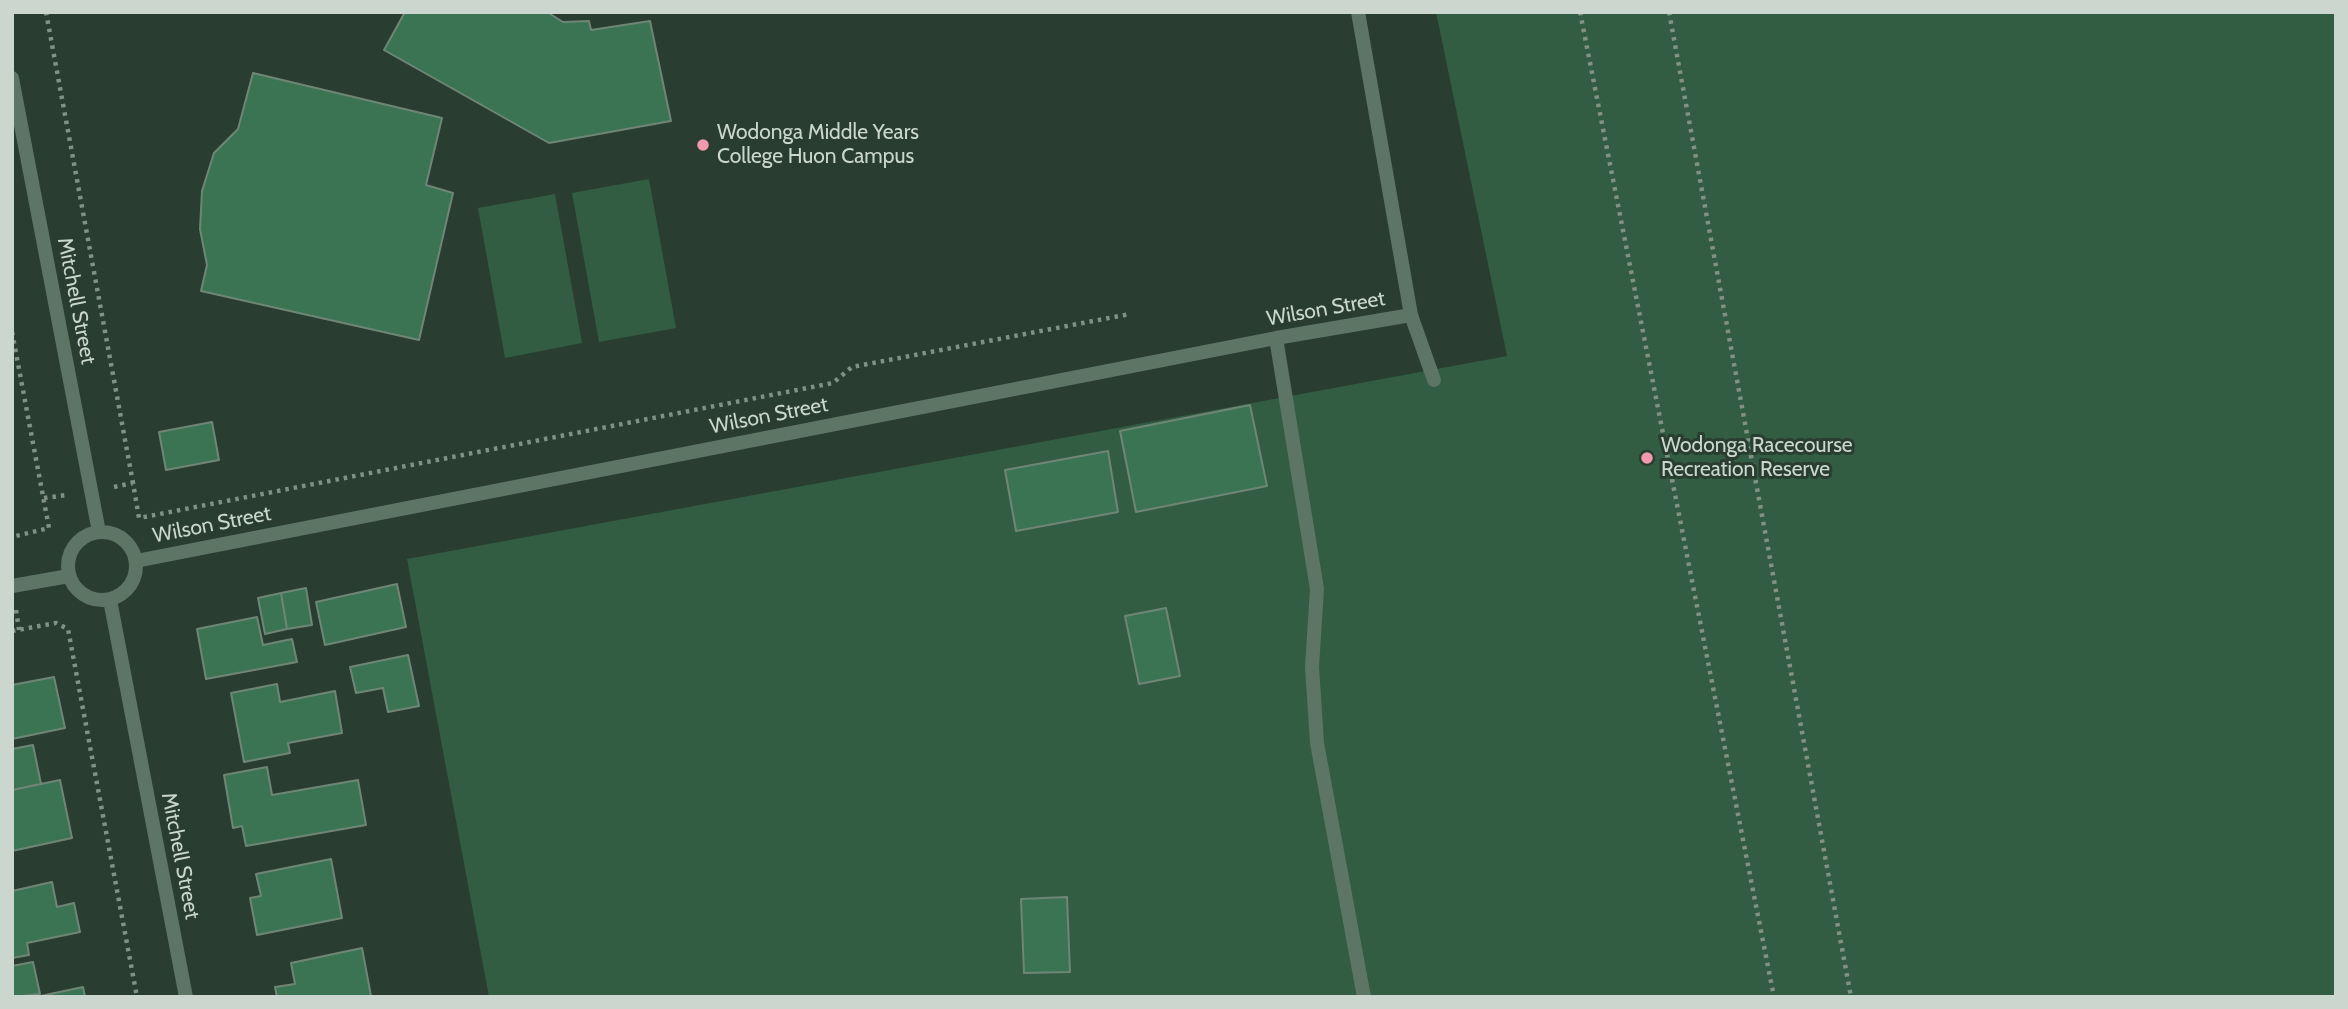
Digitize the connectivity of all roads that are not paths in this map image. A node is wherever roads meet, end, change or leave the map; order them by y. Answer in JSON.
{"nodes":[{"id":1,"x":1358,"y":12,"type":"edge"},
{"id":2,"x":12,"y":78,"type":"edge"},
{"id":3,"x":1411,"y":315,"type":"junction"},
{"id":4,"x":1276,"y":338,"type":"junction"},
{"id":5,"x":1434,"y":380,"type":"dead end"},
{"id":6,"x":99,"y":532,"type":"junction"},
{"id":7,"x":136,"y":561,"type":"junction"},
{"id":8,"x":69,"y":576,"type":"junction"},
{"id":9,"x":12,"y":586,"type":"edge"},
{"id":10,"x":110,"y":600,"type":"junction"},
{"id":11,"x":186,"y":997,"type":"edge"},
{"id":12,"x":1364,"y":997,"type":"edge"}],
"edges":[{"from":1,"to":3,"type":"street","name":"Wilson Street"},
{"from":2,"to":6,"type":"street","name":"Mitchell Street"},
{"from":3,"to":4,"type":"street","name":"Wilson Street"},
{"from":3,"to":5,"type":"street","name":"Wilson Street"},
{"from":4,"to":7,"type":"street","name":"Wilson Street"},
{"from":4,"to":12,"type":"street"},
{"from":6,"to":7,"type":"street"},
{"from":6,"to":8,"type":"street"},
{"from":7,"to":10,"type":"street"},
{"from":8,"to":9,"type":"street"},
{"from":8,"to":10,"type":"street"},
{"from":10,"to":11,"type":"street","name":"Mitchell Street"}]}
